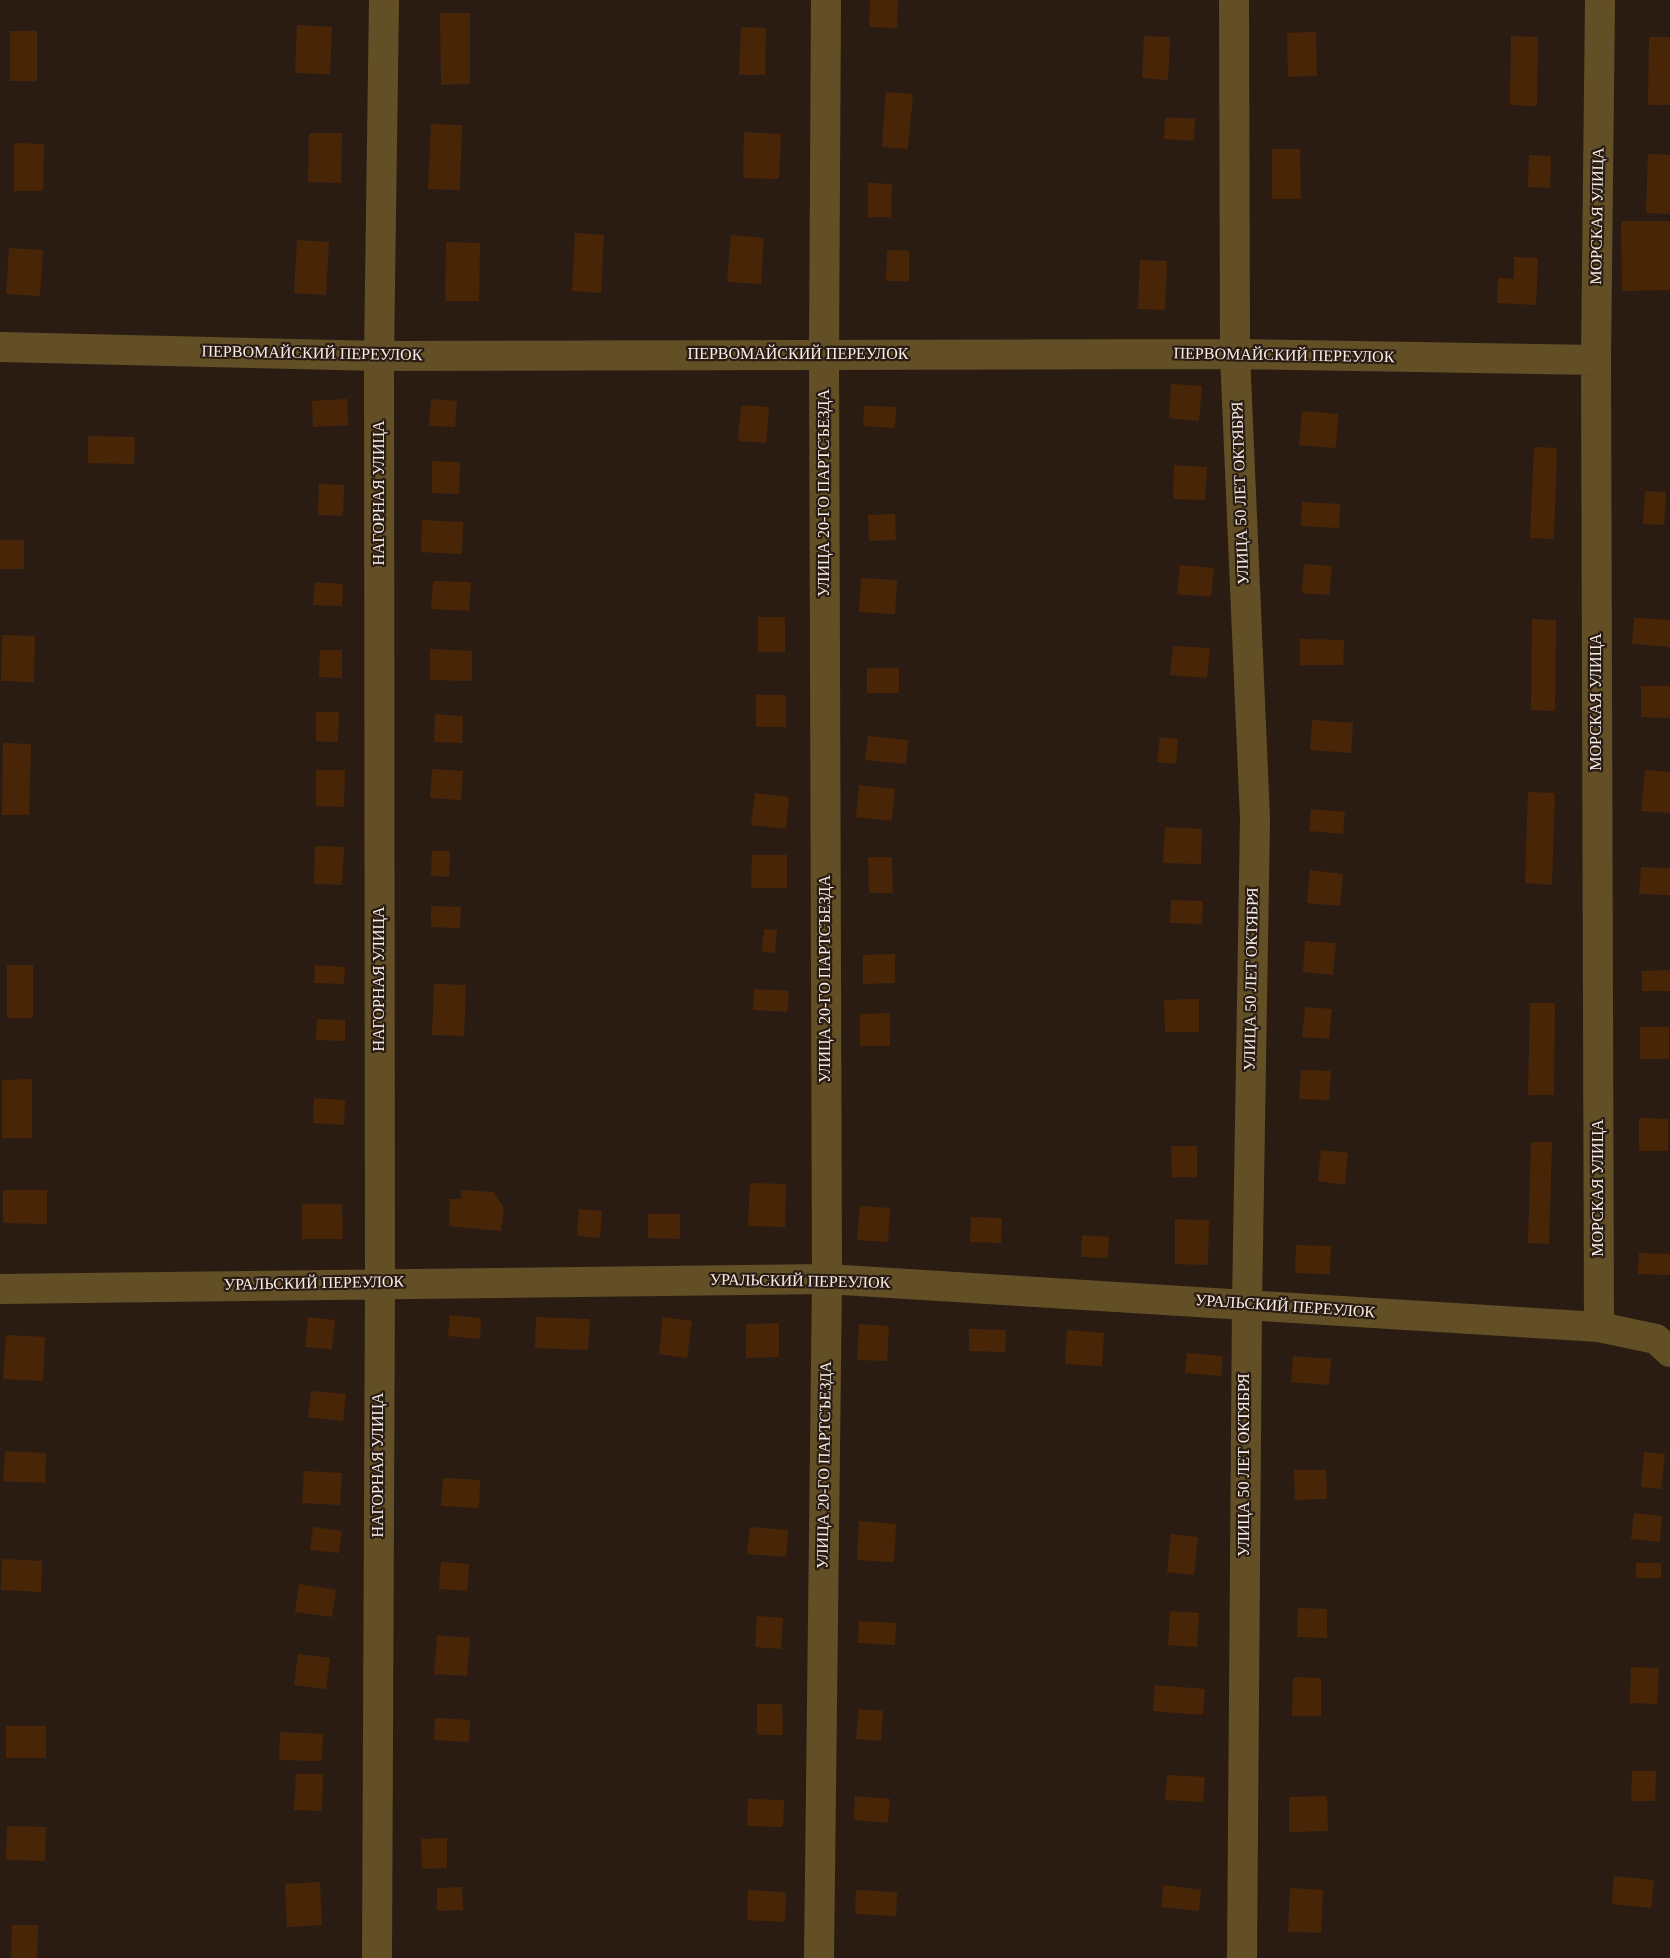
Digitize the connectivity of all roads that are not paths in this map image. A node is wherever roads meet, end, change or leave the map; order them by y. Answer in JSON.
{"nodes":[{"id":1,"x":384,"y":0,"type":"edge"},
{"id":2,"x":826,"y":0,"type":"edge"},
{"id":3,"x":1234,"y":0,"type":"edge"},
{"id":4,"x":1600,"y":0,"type":"edge"},
{"id":5,"x":0,"y":347,"type":"edge"},
{"id":6,"x":824,"y":354,"type":"junction"},
{"id":7,"x":1235,"y":354,"type":"junction"},
{"id":8,"x":379,"y":356,"type":"junction"},
{"id":9,"x":1596,"y":360,"type":"junction"},
{"id":10,"x":827,"y":1280,"type":"junction"},
{"id":11,"x":380,"y":1283,"type":"junction"},
{"id":12,"x":0,"y":1289,"type":"edge"},
{"id":13,"x":1247,"y":1305,"type":"junction"},
{"id":14,"x":1599,"y":1327,"type":"junction"},
{"id":15,"x":1670,"y":1352,"type":"edge"},
{"id":16,"x":377,"y":1958,"type":"edge"},
{"id":17,"x":819,"y":1958,"type":"edge"},
{"id":18,"x":1242,"y":1958,"type":"edge"}],
"edges":[{"from":1,"to":8,"type":"street","name":"НАГОРНАЯ УЛИЦА"},
{"from":2,"to":6,"type":"street","name":"УЛИЦА 20-ГО ПАРТСЪЕЗДА"},
{"from":3,"to":7,"type":"street","name":"УЛИЦА 50 ЛЕТ ОКТЯБРЯ"},
{"from":4,"to":9,"type":"street","name":"МОРСКАЯ УЛИЦА"},
{"from":5,"to":8,"type":"street","name":"ПЕРВОМАЙСКИЙ ПЕРЕУЛОК"},
{"from":6,"to":7,"type":"street","name":"ПЕРВОМАЙСКИЙ ПЕРЕУЛОК"},
{"from":6,"to":8,"type":"street","name":"ПЕРВОМАЙСКИЙ ПЕРЕУЛОК"},
{"from":6,"to":10,"type":"street","name":"УЛИЦА 20-ГО ПАРТСЪЕЗДА"},
{"from":7,"to":9,"type":"street","name":"ПЕРВОМАЙСКИЙ ПЕРЕУЛОК"},
{"from":7,"to":13,"type":"street","name":"УЛИЦА 50 ЛЕТ ОКТЯБРЯ"},
{"from":8,"to":11,"type":"street","name":"НАГОРНАЯ УЛИЦА"},
{"from":9,"to":14,"type":"street","name":"МОРСКАЯ УЛИЦА"},
{"from":10,"to":11,"type":"street","name":"УРАЛЬСКИЙ ПЕРЕУЛОК"},
{"from":10,"to":13,"type":"street","name":"УРАЛЬСКИЙ ПЕРЕУЛОК"},
{"from":10,"to":17,"type":"street","name":"УЛИЦА 20-ГО ПАРТСЪЕЗДА"},
{"from":11,"to":12,"type":"street","name":"УРАЛЬСКИЙ ПЕРЕУЛОК"},
{"from":11,"to":16,"type":"street","name":"НАГОРНАЯ УЛИЦА"},
{"from":13,"to":14,"type":"street","name":"УРАЛЬСКИЙ ПЕРЕУЛОК"},
{"from":13,"to":18,"type":"street","name":"УЛИЦА 50 ЛЕТ ОКТЯБРЯ"},
{"from":14,"to":15,"type":"street"}]}
